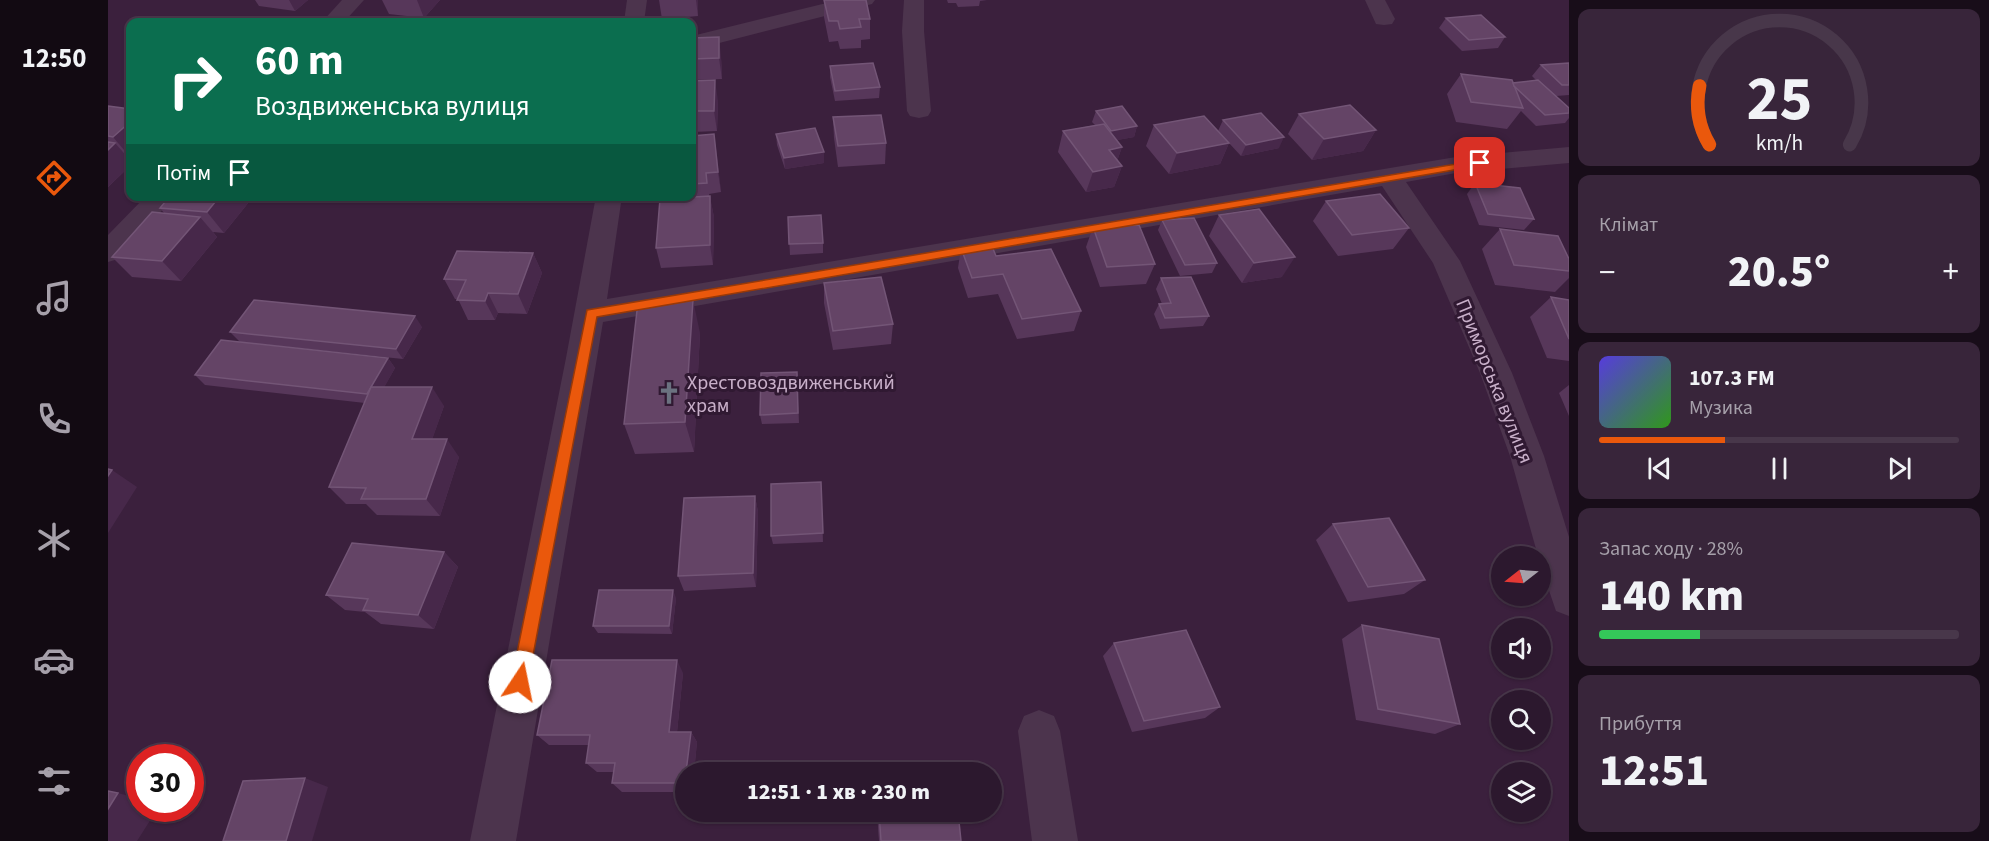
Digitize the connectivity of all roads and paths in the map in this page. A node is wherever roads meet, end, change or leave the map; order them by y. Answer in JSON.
{"nodes":[{"id":1,"x":354,"y":0,"type":"edge"},
{"id":2,"x":637,"y":0,"type":"edge"},
{"id":3,"x":865,"y":0,"type":"edge"},
{"id":4,"x":914,"y":0,"type":"edge"},
{"id":5,"x":336,"y":18,"type":"edge"},
{"id":6,"x":635,"y":18,"type":"edge"},
{"id":7,"x":696,"y":42,"type":"edge"},
{"id":8,"x":919,"y":111,"type":"dead end"},
{"id":9,"x":1569,"y":155,"type":"edge"},
{"id":10,"x":1390,"y":178,"type":"junction"},
{"id":11,"x":157,"y":201,"type":"edge"},
{"id":12,"x":608,"y":201,"type":"edge"},
{"id":13,"x":108,"y":252,"type":"edge"},
{"id":14,"x":591,"y":313,"type":"junction"},
{"id":15,"x":1569,"y":598,"type":"edge"},
{"id":16,"x":1039,"y":731,"type":"dead end"},
{"id":17,"x":493,"y":841,"type":"edge"},
{"id":18,"x":1055,"y":841,"type":"edge"}],
"edges":[{"from":1,"to":5,"type":"street"},
{"from":2,"to":6,"type":"street"},
{"from":3,"to":7,"type":"street"},
{"from":4,"to":8,"type":"street"},
{"from":9,"to":10,"type":"street"},
{"from":10,"to":14,"type":"street"},
{"from":10,"to":15,"type":"street","name":"Приморська вулиця"},
{"from":11,"to":13,"type":"street"},
{"from":12,"to":14,"type":"street"},
{"from":14,"to":17,"type":"street"},
{"from":16,"to":18,"type":"street"}]}
